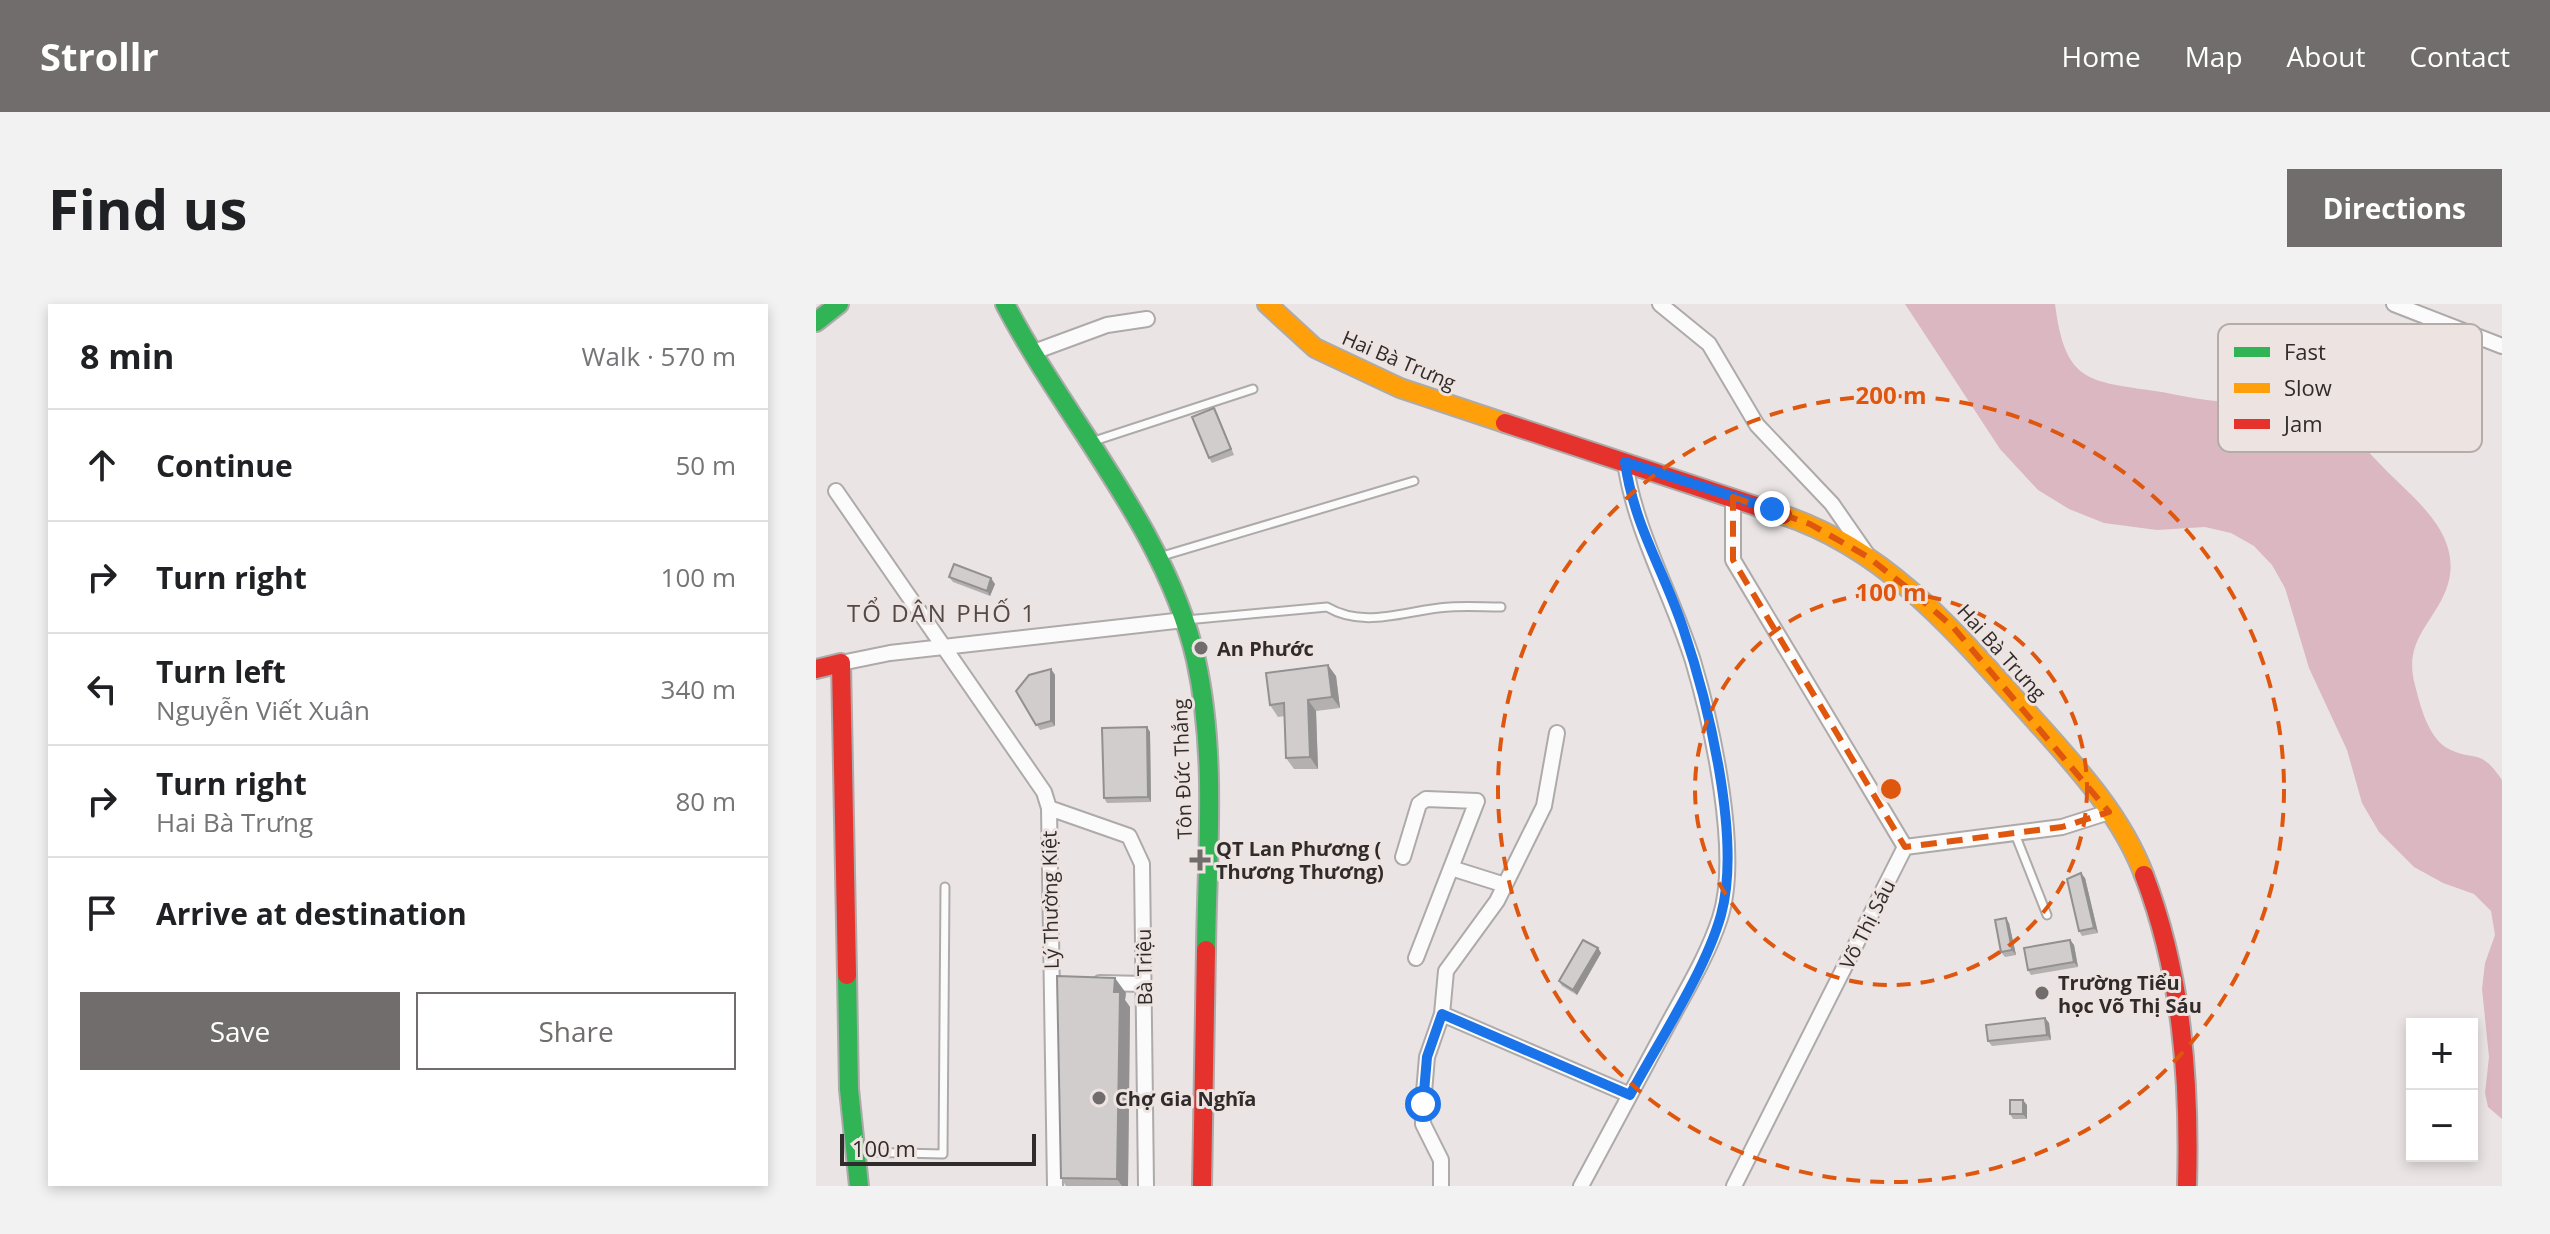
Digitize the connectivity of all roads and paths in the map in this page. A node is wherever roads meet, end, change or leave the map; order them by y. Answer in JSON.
{"nodes":[{"id":1,"x":839,"y":304,"type":"edge"},
{"id":2,"x":1005,"y":304,"type":"edge"},
{"id":3,"x":1267,"y":304,"type":"edge"},
{"id":4,"x":1660,"y":304,"type":"edge"},
{"id":5,"x":2394,"y":304,"type":"edge"},
{"id":6,"x":1147,"y":319,"type":"dead end"},
{"id":7,"x":816,"y":322,"type":"edge"},
{"id":8,"x":2445,"y":324,"type":"edge"},
{"id":9,"x":2482,"y":338,"type":"edge"},
{"id":10,"x":2502,"y":346,"type":"edge"},
{"id":11,"x":1031,"y":353,"type":"junction"},
{"id":12,"x":1253,"y":389,"type":"dead end"},
{"id":13,"x":1086,"y":444,"type":"junction"},
{"id":14,"x":1625,"y":462,"type":"junction"},
{"id":15,"x":1414,"y":481,"type":"dead end"},
{"id":16,"x":836,"y":491,"type":"dead end"},
{"id":17,"x":1733,"y":497,"type":"junction"},
{"id":18,"x":1868,"y":557,"type":"junction"},
{"id":19,"x":1155,"y":558,"type":"junction"},
{"id":20,"x":1501,"y":607,"type":"dead end"},
{"id":21,"x":1184,"y":620,"type":"junction"},
{"id":22,"x":943,"y":647,"type":"junction"},
{"id":23,"x":841,"y":663,"type":"junction"},
{"id":24,"x":816,"y":669,"type":"edge"},
{"id":25,"x":1557,"y":733,"type":"dead end"},
{"id":26,"x":1049,"y":808,"type":"junction"},
{"id":27,"x":2109,"y":812,"type":"junction"},
{"id":28,"x":2014,"y":832,"type":"junction"},
{"id":29,"x":1905,"y":847,"type":"junction"},
{"id":30,"x":1403,"y":857,"type":"dead end"},
{"id":31,"x":1451,"y":868,"type":"junction"},
{"id":32,"x":1505,"y":885,"type":"junction"},
{"id":33,"x":945,"y":887,"type":"dead end"},
{"id":34,"x":2047,"y":915,"type":"dead end"},
{"id":35,"x":1416,"y":958,"type":"dead end"},
{"id":36,"x":1067,"y":982,"type":"junction"},
{"id":37,"x":1144,"y":984,"type":"junction"},
{"id":38,"x":1442,"y":1014,"type":"junction"},
{"id":39,"x":1630,"y":1095,"type":"junction"},
{"id":40,"x":853,"y":1152,"type":"junction"},
{"id":41,"x":859,"y":1186,"type":"edge"},
{"id":42,"x":1055,"y":1186,"type":"edge"},
{"id":43,"x":1146,"y":1186,"type":"edge"},
{"id":44,"x":1202,"y":1186,"type":"edge"},
{"id":45,"x":1441,"y":1186,"type":"edge"},
{"id":46,"x":1581,"y":1186,"type":"edge"},
{"id":47,"x":1734,"y":1186,"type":"edge"},
{"id":48,"x":2187,"y":1186,"type":"edge"}],
"edges":[{"from":1,"to":7,"type":"main road"},
{"from":2,"to":11,"type":"main road","name":"Tôn Đức Thắng"},
{"from":3,"to":14,"type":"main road","name":"Hai Bà Trưng"},
{"from":4,"to":18,"type":"street"},
{"from":5,"to":8,"type":"street"},
{"from":6,"to":11,"type":"street"},
{"from":9,"to":10,"type":"street"},
{"from":11,"to":13,"type":"main road","name":"Tôn Đức Thắng"},
{"from":12,"to":13,"type":"lane"},
{"from":13,"to":19,"type":"main road","name":"Tôn Đức Thắng"},
{"from":14,"to":17,"type":"main road","name":"Hai Bà Trưng"},
{"from":14,"to":39,"type":"street"},
{"from":15,"to":19,"type":"lane"},
{"from":16,"to":22,"type":"street","name":"Lý Thường Kiệt"},
{"from":17,"to":18,"type":"main road","name":"Hai Bà Trưng"},
{"from":17,"to":29,"type":"street"},
{"from":18,"to":27,"type":"main road","name":"Hai Bà Trưng"},
{"from":19,"to":21,"type":"main road","name":"Tôn Đức Thắng"},
{"from":20,"to":21,"type":"lane"},
{"from":21,"to":22,"type":"street"},
{"from":21,"to":44,"type":"main road","name":"Tôn Đức Thắng"},
{"from":22,"to":23,"type":"street"},
{"from":22,"to":26,"type":"street","name":"Lý Thường Kiệt"},
{"from":23,"to":24,"type":"main road"},
{"from":23,"to":40,"type":"main road"},
{"from":25,"to":32,"type":"street"},
{"from":26,"to":36,"type":"street","name":"Lý Thường Kiệt"},
{"from":26,"to":37,"type":"street","name":"Bà Triệu"},
{"from":27,"to":28,"type":"street"},
{"from":27,"to":48,"type":"main road","name":"Hai Bà Trưng"},
{"from":28,"to":29,"type":"street"},
{"from":28,"to":34,"type":"lane"},
{"from":29,"to":47,"type":"street","name":"Võ Thị Sáu"},
{"from":30,"to":31,"type":"street"},
{"from":31,"to":32,"type":"street"},
{"from":31,"to":35,"type":"street"},
{"from":32,"to":38,"type":"street"},
{"from":33,"to":40,"type":"lane"},
{"from":36,"to":37,"type":"street"},
{"from":36,"to":42,"type":"street","name":"Lý Thường Kiệt"},
{"from":37,"to":43,"type":"street","name":"Bà Triệu"},
{"from":38,"to":39,"type":"street"},
{"from":38,"to":45,"type":"street"},
{"from":39,"to":46,"type":"street"},
{"from":40,"to":41,"type":"main road"}]}
